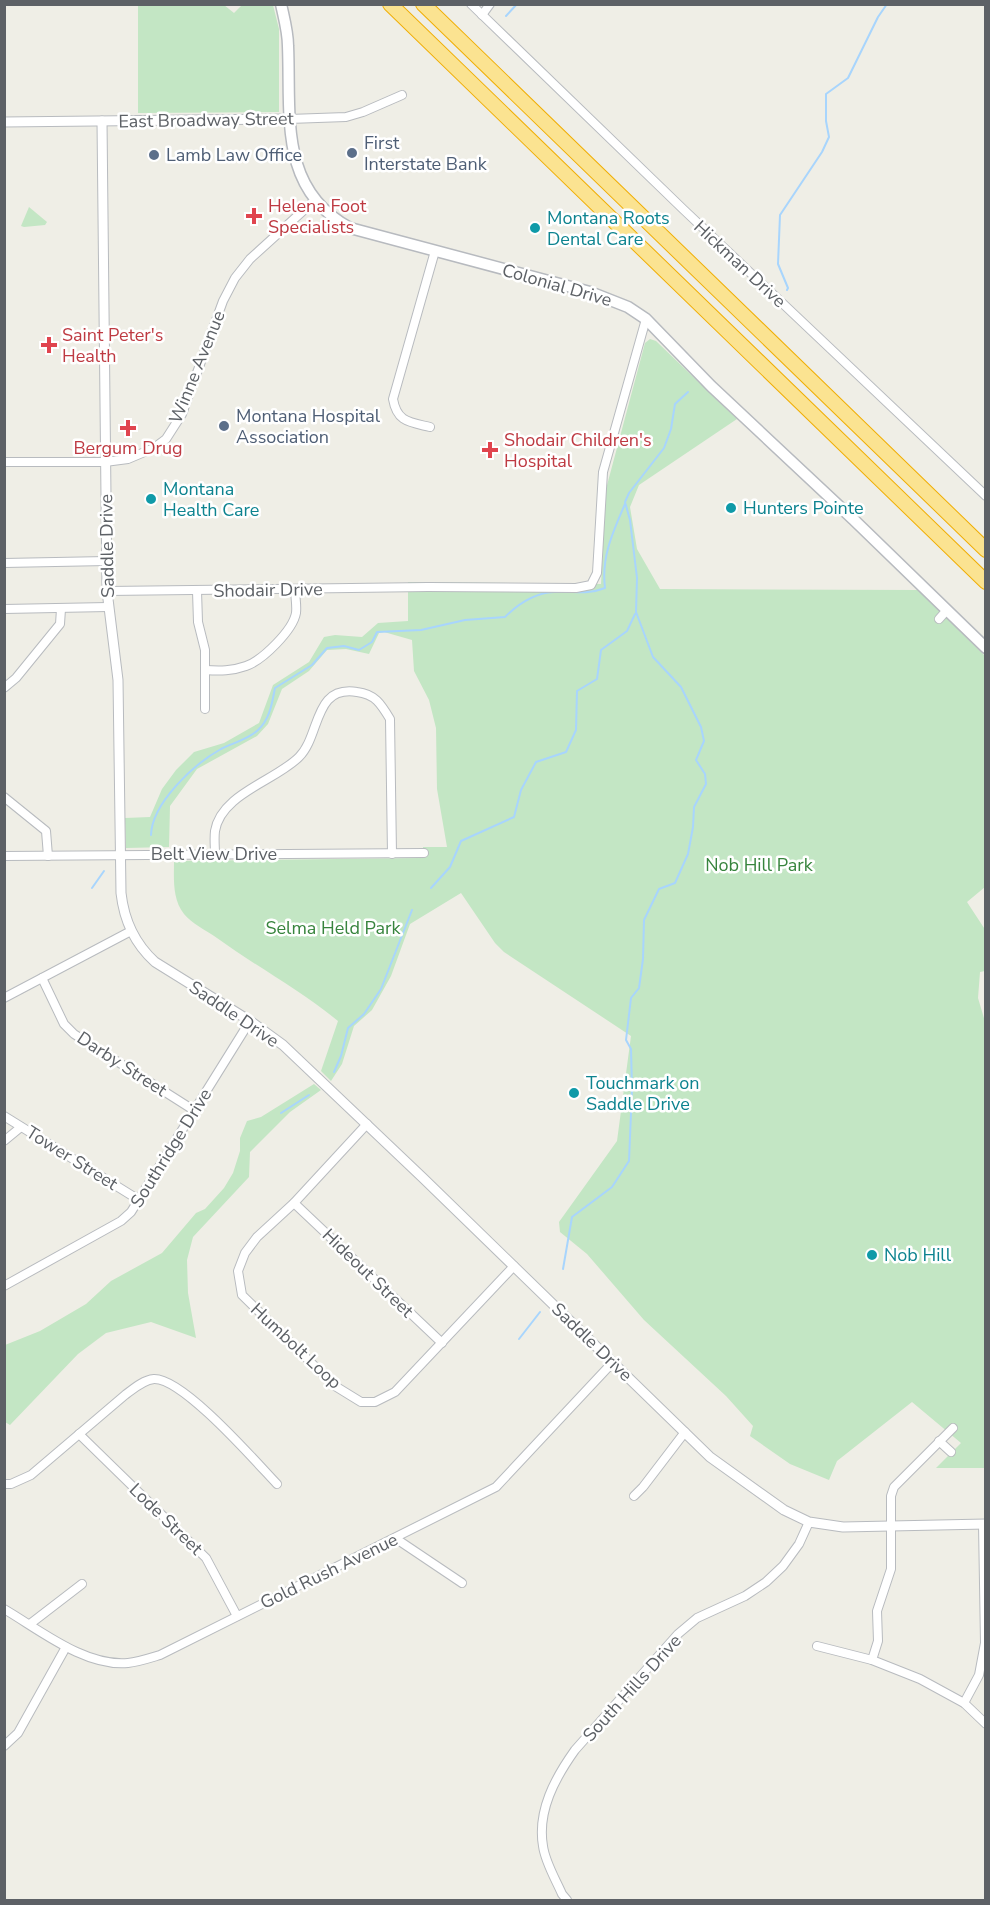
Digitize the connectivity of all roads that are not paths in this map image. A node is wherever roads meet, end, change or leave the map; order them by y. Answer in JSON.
{"nodes":[{"id":1,"x":281,"y":4,"type":"edge"},
{"id":2,"x":390,"y":4,"type":"edge"},
{"id":3,"x":423,"y":4,"type":"edge"},
{"id":4,"x":471,"y":4,"type":"edge"},
{"id":5,"x":490,"y":4,"type":"edge"},
{"id":6,"x":482,"y":15,"type":"junction"},
{"id":7,"x":402,"y":95,"type":"dead end"},
{"id":8,"x":289,"y":119,"type":"junction"},
{"id":9,"x":102,"y":121,"type":"junction"},
{"id":10,"x":4,"y":122,"type":"edge"},
{"id":11,"x":315,"y":200,"type":"junction"},
{"id":12,"x":435,"y":251,"type":"junction"},
{"id":13,"x":646,"y":319,"type":"junction"},
{"id":14,"x":430,"y":427,"type":"dead end"},
{"id":15,"x":4,"y":462,"type":"edge"},
{"id":16,"x":105,"y":462,"type":"junction"},
{"id":17,"x":986,"y":496,"type":"edge"},
{"id":18,"x":986,"y":550,"type":"edge"},
{"id":19,"x":107,"y":561,"type":"junction"},
{"id":20,"x":4,"y":564,"type":"edge"},
{"id":21,"x":986,"y":582,"type":"edge"},
{"id":22,"x":295,"y":589,"type":"junction"},
{"id":23,"x":107,"y":591,"type":"junction"},
{"id":24,"x":197,"y":591,"type":"junction"},
{"id":25,"x":108,"y":607,"type":"junction"},
{"id":26,"x":4,"y":609,"type":"edge"},
{"id":27,"x":61,"y":609,"type":"junction"},
{"id":28,"x":947,"y":610,"type":"junction"},
{"id":29,"x":939,"y":619,"type":"dead end"},
{"id":30,"x":986,"y":648,"type":"edge"},
{"id":31,"x":205,"y":670,"type":"junction"},
{"id":32,"x":4,"y":688,"type":"edge"},
{"id":33,"x":205,"y":709,"type":"dead end"},
{"id":34,"x":4,"y":797,"type":"edge"},
{"id":35,"x":424,"y":853,"type":"dead end"},
{"id":36,"x":215,"y":854,"type":"junction"},
{"id":37,"x":392,"y":854,"type":"junction"},
{"id":38,"x":120,"y":855,"type":"junction"},
{"id":39,"x":4,"y":856,"type":"edge"},
{"id":40,"x":48,"y":856,"type":"junction"},
{"id":41,"x":131,"y":932,"type":"junction"},
{"id":42,"x":42,"y":978,"type":"junction"},
{"id":43,"x":4,"y":998,"type":"edge"},
{"id":44,"x":250,"y":1021,"type":"junction"},
{"id":45,"x":195,"y":1111,"type":"junction"},
{"id":46,"x":4,"y":1116,"type":"edge"},
{"id":47,"x":367,"y":1124,"type":"junction"},
{"id":48,"x":21,"y":1127,"type":"junction"},
{"id":49,"x":4,"y":1141,"type":"edge"},
{"id":50,"x":139,"y":1200,"type":"junction"},
{"id":51,"x":294,"y":1203,"type":"junction"},
{"id":52,"x":514,"y":1266,"type":"junction"},
{"id":53,"x":4,"y":1286,"type":"edge"},
{"id":54,"x":442,"y":1343,"type":"junction"},
{"id":55,"x":613,"y":1362,"type":"junction"},
{"id":56,"x":953,"y":1428,"type":"dead end"},
{"id":57,"x":685,"y":1432,"type":"junction"},
{"id":58,"x":79,"y":1434,"type":"junction"},
{"id":59,"x":939,"y":1441,"type":"junction"},
{"id":60,"x":951,"y":1452,"type":"dead end"},
{"id":61,"x":4,"y":1484,"type":"edge"},
{"id":62,"x":277,"y":1484,"type":"dead end"},
{"id":63,"x":634,"y":1496,"type":"dead end"},
{"id":64,"x":809,"y":1522,"type":"junction"},
{"id":65,"x":984,"y":1524,"type":"edge"},
{"id":66,"x":891,"y":1527,"type":"junction"},
{"id":67,"x":395,"y":1538,"type":"junction"},
{"id":68,"x":462,"y":1583,"type":"dead end"},
{"id":69,"x":82,"y":1584,"type":"dead end"},
{"id":70,"x":4,"y":1609,"type":"edge"},
{"id":71,"x":237,"y":1616,"type":"junction"},
{"id":72,"x":30,"y":1624,"type":"junction"},
{"id":73,"x":817,"y":1646,"type":"dead end"},
{"id":74,"x":66,"y":1647,"type":"junction"},
{"id":75,"x":872,"y":1660,"type":"junction"},
{"id":76,"x":964,"y":1703,"type":"junction"},
{"id":77,"x":986,"y":1724,"type":"edge"},
{"id":78,"x":4,"y":1746,"type":"edge"},
{"id":79,"x":567,"y":1900,"type":"edge"}],
"edges":[{"from":1,"to":8,"type":"main road","name":"Colonial Drive"},
{"from":2,"to":21,"type":"highway"},
{"from":3,"to":18,"type":"highway"},
{"from":4,"to":6,"type":"street","name":"Hickman Drive"},
{"from":5,"to":6,"type":"street"},
{"from":6,"to":17,"type":"street","name":"Hickman Drive"},
{"from":7,"to":8,"type":"street","name":"East Broadway Street"},
{"from":8,"to":9,"type":"street","name":"East Broadway Street"},
{"from":8,"to":11,"type":"main road","name":"Colonial Drive"},
{"from":9,"to":10,"type":"street","name":"East Broadway Street"},
{"from":9,"to":16,"type":"street","name":"Saddle Drive"},
{"from":11,"to":12,"type":"main road","name":"Colonial Drive"},
{"from":11,"to":16,"type":"street","name":"Winne Avenue"},
{"from":12,"to":13,"type":"main road","name":"Colonial Drive"},
{"from":12,"to":14,"type":"street"},
{"from":13,"to":22,"type":"street","name":"Shodair Drive"},
{"from":13,"to":28,"type":"main road","name":"Colonial Drive"},
{"from":15,"to":16,"type":"street","name":"Winne Avenue"},
{"from":16,"to":19,"type":"street","name":"Saddle Drive"},
{"from":19,"to":20,"type":"street"},
{"from":19,"to":23,"type":"street","name":"Saddle Drive"},
{"from":22,"to":24,"type":"street","name":"Shodair Drive"},
{"from":22,"to":31,"type":"street"},
{"from":23,"to":24,"type":"street","name":"Shodair Drive"},
{"from":23,"to":25,"type":"street","name":"Saddle Drive"},
{"from":24,"to":31,"type":"street"},
{"from":25,"to":27,"type":"street"},
{"from":25,"to":38,"type":"street","name":"Saddle Drive"},
{"from":26,"to":27,"type":"street"},
{"from":27,"to":32,"type":"street"},
{"from":28,"to":29,"type":"street"},
{"from":28,"to":30,"type":"main road","name":"Colonial Drive"},
{"from":31,"to":33,"type":"street"},
{"from":34,"to":40,"type":"street"},
{"from":35,"to":37,"type":"street","name":"Belt View Drive"},
{"from":36,"to":37,"type":"street","name":"Belt View Drive"},
{"from":36,"to":37,"type":"street"},
{"from":36,"to":38,"type":"street","name":"Belt View Drive"},
{"from":38,"to":40,"type":"street","name":"Belt View Drive"},
{"from":38,"to":41,"type":"street","name":"Saddle Drive"},
{"from":39,"to":40,"type":"street","name":"Belt View Drive"},
{"from":41,"to":42,"type":"street"},
{"from":41,"to":44,"type":"street","name":"Saddle Drive"},
{"from":42,"to":43,"type":"street"},
{"from":42,"to":45,"type":"street","name":"Darby Street"},
{"from":44,"to":45,"type":"street","name":"Southridge Drive"},
{"from":44,"to":47,"type":"street","name":"Saddle Drive"},
{"from":45,"to":50,"type":"street","name":"Southridge Drive"},
{"from":46,"to":48,"type":"street","name":"Tower Street"},
{"from":47,"to":51,"type":"street","name":"Humbolt Loop"},
{"from":47,"to":52,"type":"street","name":"Saddle Drive"},
{"from":48,"to":49,"type":"street"},
{"from":48,"to":50,"type":"street","name":"Tower Street"},
{"from":50,"to":53,"type":"street","name":"Southridge Drive"},
{"from":51,"to":54,"type":"street","name":"Hideout Street"},
{"from":51,"to":54,"type":"street","name":"Humbolt Loop"},
{"from":52,"to":54,"type":"street","name":"Humbolt Loop"},
{"from":52,"to":55,"type":"street","name":"Saddle Drive"},
{"from":55,"to":57,"type":"street","name":"Saddle Drive"},
{"from":55,"to":67,"type":"street","name":"Gold Rush Avenue"},
{"from":56,"to":59,"type":"street"},
{"from":57,"to":63,"type":"street"},
{"from":57,"to":64,"type":"street","name":"Saddle Drive"},
{"from":58,"to":61,"type":"street"},
{"from":58,"to":62,"type":"street"},
{"from":58,"to":71,"type":"street","name":"Lode Street"},
{"from":59,"to":60,"type":"street"},
{"from":59,"to":66,"type":"street"},
{"from":64,"to":66,"type":"street","name":"Saddle Drive"},
{"from":64,"to":79,"type":"street","name":"South Hills Drive"},
{"from":65,"to":66,"type":"street","name":"Saddle Drive"},
{"from":65,"to":76,"type":"street"},
{"from":66,"to":75,"type":"street"},
{"from":67,"to":68,"type":"street"},
{"from":67,"to":71,"type":"street","name":"Gold Rush Avenue"},
{"from":69,"to":72,"type":"street"},
{"from":70,"to":72,"type":"street","name":"Gold Rush Avenue"},
{"from":71,"to":74,"type":"street","name":"Gold Rush Avenue"},
{"from":72,"to":74,"type":"street","name":"Gold Rush Avenue"},
{"from":73,"to":75,"type":"street"},
{"from":74,"to":78,"type":"street"},
{"from":75,"to":76,"type":"street"},
{"from":76,"to":77,"type":"street"}]}
